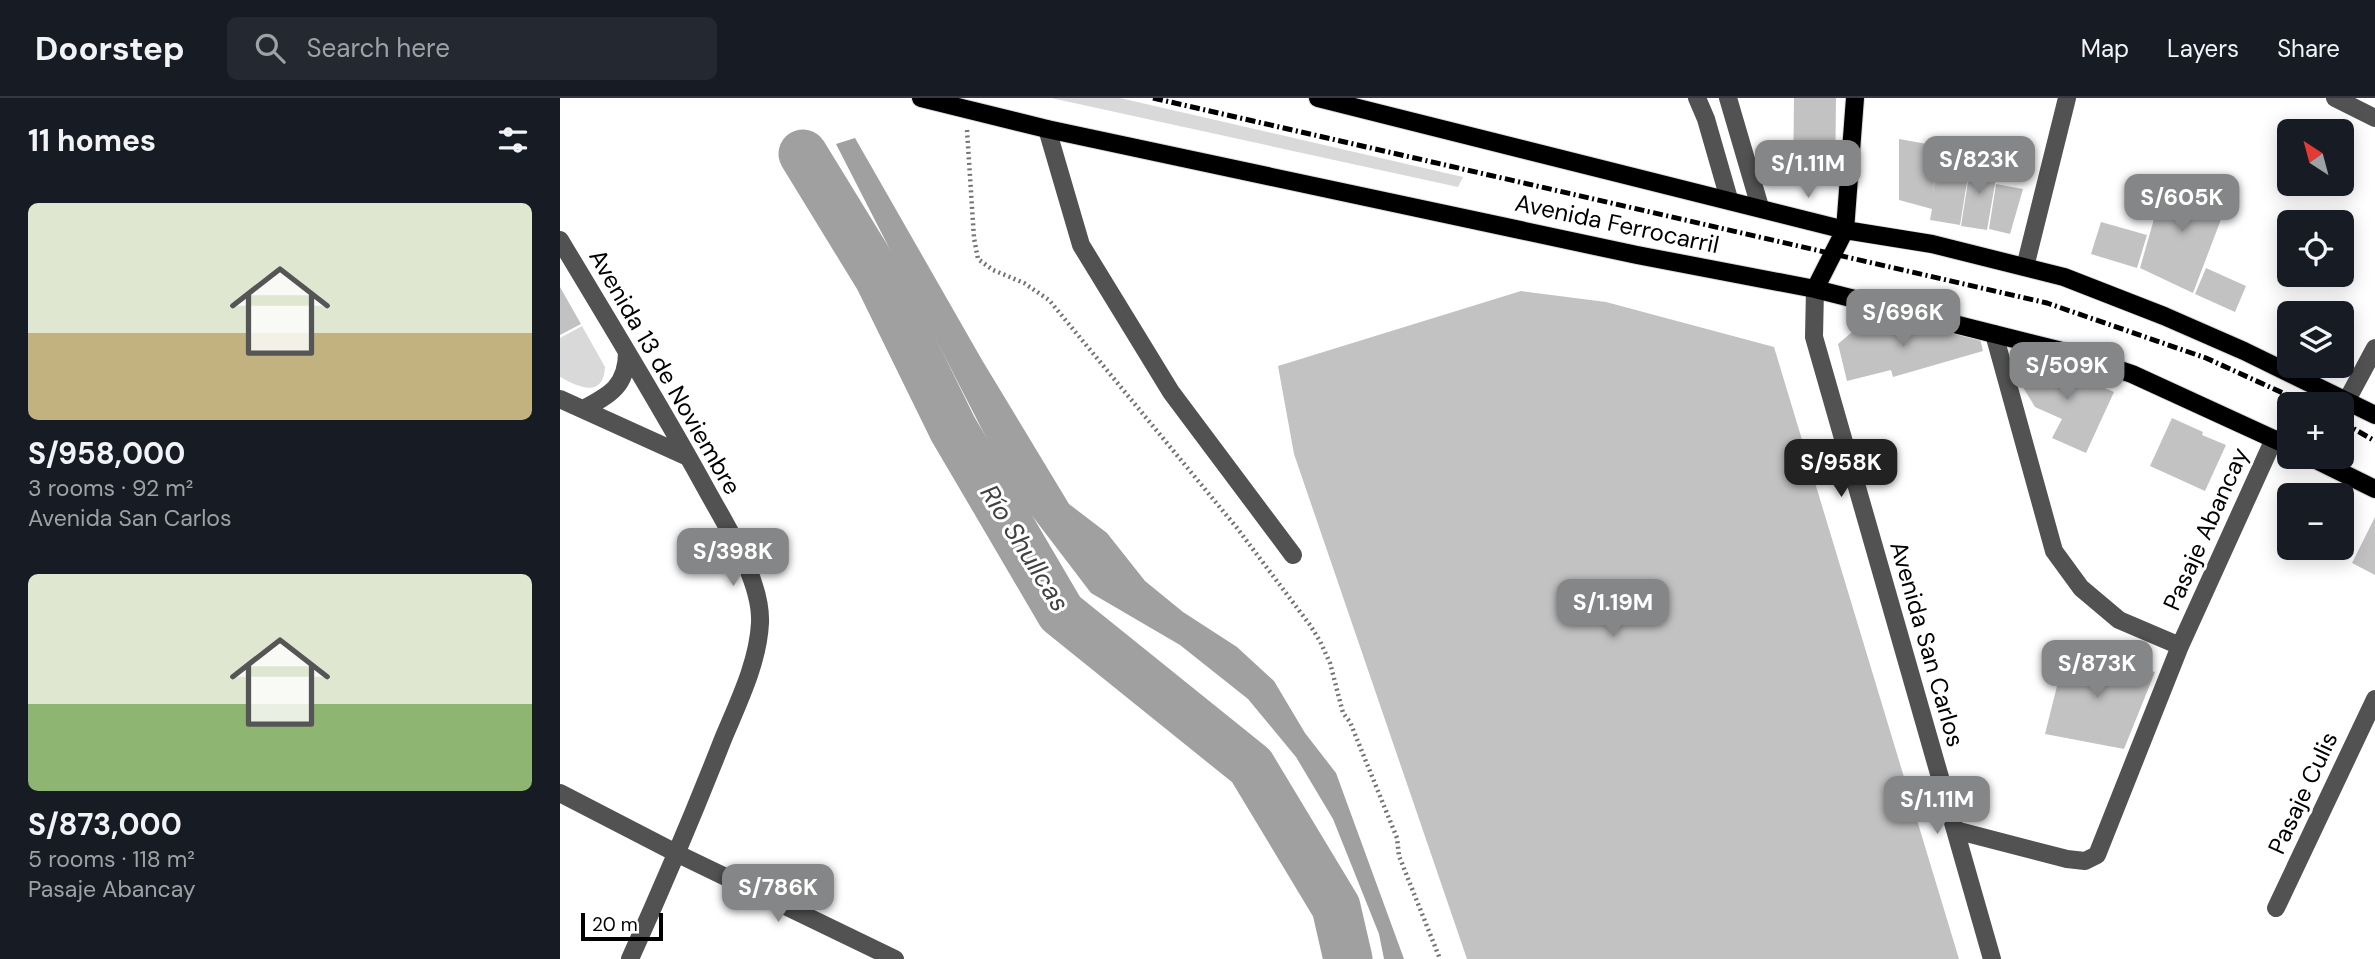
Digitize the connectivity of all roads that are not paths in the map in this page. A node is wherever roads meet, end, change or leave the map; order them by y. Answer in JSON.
{"nodes":[{"id":1,"x":921,"y":98,"type":"edge"},
{"id":2,"x":1318,"y":98,"type":"edge"},
{"id":3,"x":1697,"y":98,"type":"edge"},
{"id":4,"x":1728,"y":98,"type":"edge"},
{"id":5,"x":1855,"y":98,"type":"edge"},
{"id":6,"x":2067,"y":98,"type":"edge"},
{"id":7,"x":2335,"y":98,"type":"edge"},
{"id":8,"x":2375,"y":118,"type":"edge"},
{"id":9,"x":1047,"y":129,"type":"junction"},
{"id":10,"x":1729,"y":199,"type":"junction"},
{"id":11,"x":1760,"y":207,"type":"junction"},
{"id":12,"x":1845,"y":230,"type":"junction"},
{"id":13,"x":560,"y":240,"type":"edge"},
{"id":14,"x":2025,"y":267,"type":"junction"},
{"id":15,"x":1815,"y":289,"type":"junction"},
{"id":16,"x":1994,"y":334,"type":"junction"},
{"id":17,"x":2375,"y":348,"type":"edge"},
{"id":18,"x":627,"y":352,"type":"junction"},
{"id":19,"x":2330,"y":392,"type":"edge"},
{"id":20,"x":2351,"y":392,"type":"edge"},
{"id":21,"x":560,"y":399,"type":"edge"},
{"id":22,"x":2354,"y":404,"type":"edge"},
{"id":23,"x":583,"y":409,"type":"junction"},
{"id":24,"x":2375,"y":415,"type":"edge"},
{"id":25,"x":2277,"y":440,"type":"edge"},
{"id":26,"x":2277,"y":450,"type":"edge"},
{"id":27,"x":688,"y":457,"type":"junction"},
{"id":28,"x":2334,"y":469,"type":"edge"},
{"id":29,"x":2375,"y":489,"type":"edge"},
{"id":30,"x":1293,"y":555,"type":"dead end"},
{"id":31,"x":2180,"y":646,"type":"junction"},
{"id":32,"x":2375,"y":699,"type":"edge"},
{"id":33,"x":560,"y":793,"type":"edge"},
{"id":34,"x":1955,"y":830,"type":"junction"},
{"id":35,"x":678,"y":854,"type":"junction"},
{"id":36,"x":2276,"y":908,"type":"dead end"},
{"id":37,"x":630,"y":959,"type":"edge"},
{"id":38,"x":895,"y":959,"type":"edge"},
{"id":39,"x":1992,"y":959,"type":"edge"}],
"edges":[{"from":1,"to":9,"type":"main road","name":"Avenida Ferrocarril"},
{"from":2,"to":10,"type":"main road","name":"Avenida Ferrocarril"},
{"from":3,"to":10,"type":"street"},
{"from":4,"to":11,"type":"street"},
{"from":5,"to":12,"type":"main road","name":"Avenida San Carlos"},
{"from":6,"to":14,"type":"street"},
{"from":7,"to":8,"type":"street"},
{"from":9,"to":15,"type":"main road","name":"Avenida Ferrocarril"},
{"from":9,"to":30,"type":"street"},
{"from":10,"to":11,"type":"main road","name":"Avenida Ferrocarril"},
{"from":11,"to":12,"type":"main road","name":"Avenida Ferrocarril"},
{"from":12,"to":14,"type":"main road","name":"Avenida Ferrocarril"},
{"from":12,"to":15,"type":"main road","name":"Avenida San Carlos"},
{"from":13,"to":18,"type":"street","name":"Avenida 13 de Noviembre"},
{"from":14,"to":19,"type":"main road","name":"Avenida Ferrocarril"},
{"from":15,"to":16,"type":"main road","name":"Avenida Ferrocarril"},
{"from":15,"to":34,"type":"street","name":"Avenida San Carlos"},
{"from":16,"to":25,"type":"main road","name":"Avenida Ferrocarril"},
{"from":16,"to":31,"type":"street"},
{"from":17,"to":20,"type":"street"},
{"from":18,"to":23,"type":"street"},
{"from":18,"to":27,"type":"street","name":"Avenida 13 de Noviembre"},
{"from":21,"to":23,"type":"street"},
{"from":22,"to":24,"type":"main road","name":"Avenida Ferrocarril"},
{"from":23,"to":27,"type":"street"},
{"from":26,"to":31,"type":"street","name":"Pasaje Abancay"},
{"from":27,"to":35,"type":"street","name":"Avenida 13 de Noviembre"},
{"from":28,"to":29,"type":"main road"},
{"from":31,"to":34,"type":"street","name":"Pasaje Abancay"},
{"from":32,"to":36,"type":"street","name":"Pasaje Culis"},
{"from":33,"to":35,"type":"street"},
{"from":34,"to":39,"type":"street","name":"Avenida San Carlos"},
{"from":35,"to":37,"type":"street","name":"Avenida 13 de Noviembre"},
{"from":35,"to":38,"type":"street"}]}
